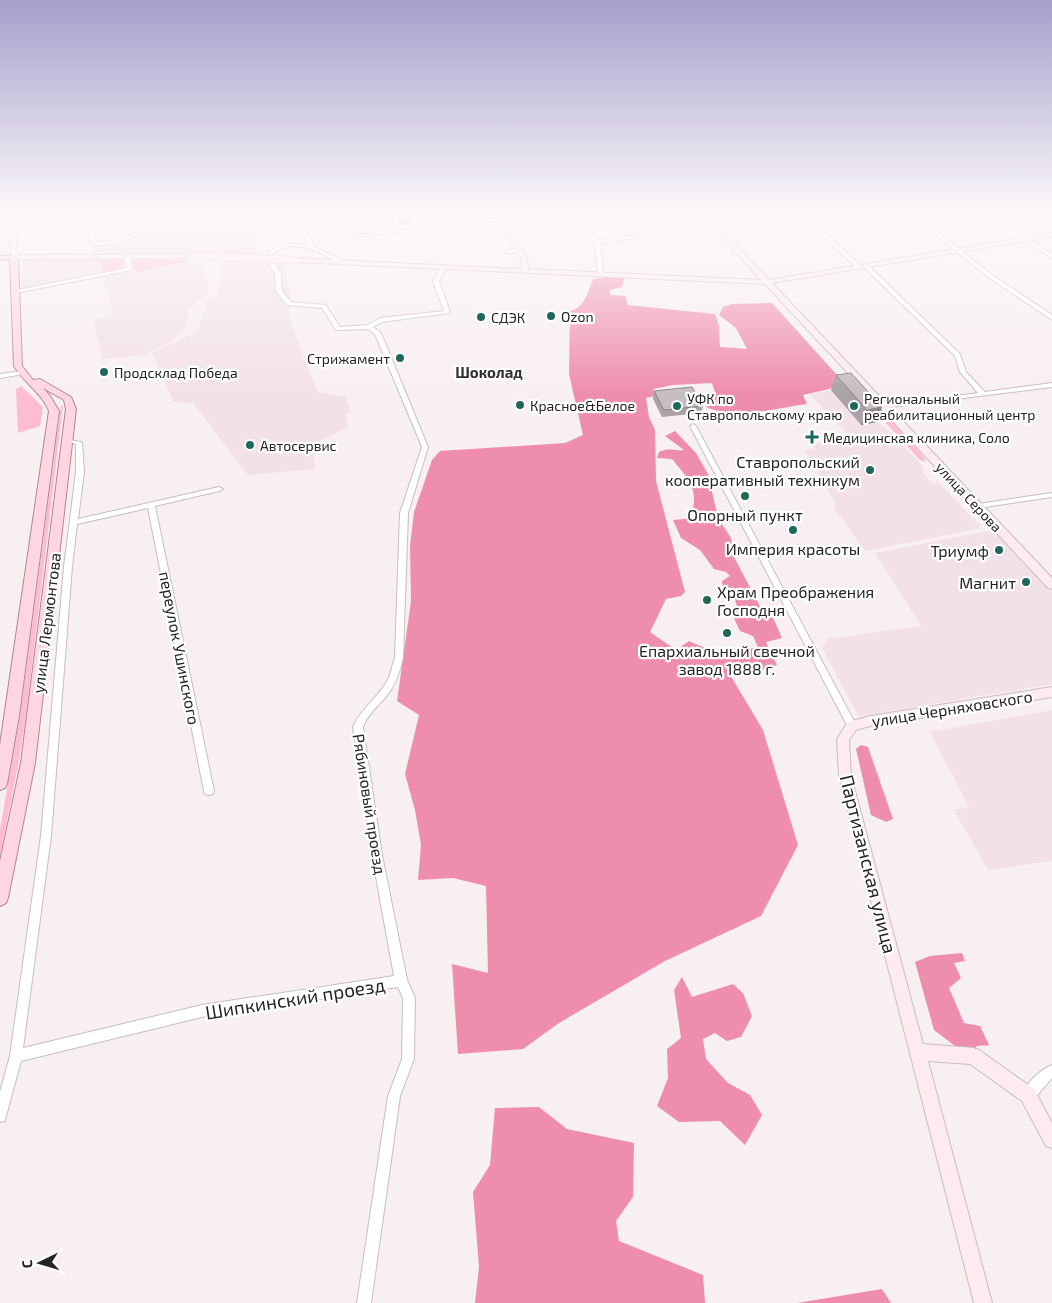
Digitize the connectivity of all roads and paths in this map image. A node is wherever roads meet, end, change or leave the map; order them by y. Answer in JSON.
{"nodes":[{"id":1,"x":14,"y":273,"type":"edge"},
{"id":2,"x":110,"y":273,"type":"edge"},
{"id":3,"x":277,"y":273,"type":"edge"},
{"id":4,"x":440,"y":273,"type":"edge"},
{"id":5,"x":596,"y":273,"type":"edge"},
{"id":6,"x":600,"y":273,"type":"joint"},
{"id":7,"x":758,"y":273,"type":"edge"},
{"id":8,"x":826,"y":273,"type":"edge"},
{"id":9,"x":869,"y":273,"type":"edge"},
{"id":10,"x":988,"y":273,"type":"edge"},
{"id":11,"x":767,"y":282,"type":"junction"},
{"id":12,"x":15,"y":291,"type":"junction"},
{"id":13,"x":1052,"y":318,"type":"edge"},
{"id":14,"x":369,"y":327,"type":"junction"},
{"id":15,"x":22,"y":373,"type":"junction"},
{"id":16,"x":0,"y":376,"type":"edge"},
{"id":17,"x":1052,"y":386,"type":"edge"},
{"id":18,"x":983,"y":394,"type":"junction"},
{"id":19,"x":885,"y":407,"type":"junction"},
{"id":20,"x":71,"y":409,"type":"junction"},
{"id":21,"x":54,"y":411,"type":"junction"},
{"id":22,"x":693,"y":426,"type":"dead end"},
{"id":23,"x":67,"y":440,"type":"junction"},
{"id":24,"x":219,"y":489,"type":"dead end"},
{"id":25,"x":1048,"y":496,"type":"edge"},
{"id":26,"x":1052,"y":504,"type":"edge"},
{"id":27,"x":151,"y":505,"type":"junction"},
{"id":28,"x":978,"y":506,"type":"junction"},
{"id":29,"x":74,"y":522,"type":"junction"},
{"id":30,"x":1052,"y":585,"type":"edge"},
{"id":31,"x":1052,"y":692,"type":"edge"},
{"id":32,"x":852,"y":726,"type":"junction"},
{"id":33,"x":0,"y":784,"type":"edge"},
{"id":34,"x":209,"y":791,"type":"dead end"},
{"id":35,"x":0,"y":898,"type":"edge"},
{"id":36,"x":401,"y":981,"type":"junction"},
{"id":37,"x":918,"y":1052,"type":"junction"},
{"id":38,"x":16,"y":1056,"type":"junction"},
{"id":39,"x":1048,"y":1073,"type":"edge"},
{"id":40,"x":1028,"y":1095,"type":"junction"},
{"id":41,"x":0,"y":1116,"type":"edge"},
{"id":42,"x":1052,"y":1140,"type":"edge"},
{"id":43,"x":364,"y":1303,"type":"edge"},
{"id":44,"x":983,"y":1303,"type":"edge"}],
"edges":[{"from":1,"to":12,"type":"main road"},
{"from":2,"to":12,"type":"street"},
{"from":3,"to":14,"type":"street"},
{"from":4,"to":14,"type":"street"},
{"from":5,"to":6,"type":"street"},
{"from":6,"to":11,"type":"street"},
{"from":7,"to":11,"type":"street","name":"улица Серова"},
{"from":8,"to":11,"type":"street"},
{"from":9,"to":18,"type":"street"},
{"from":10,"to":13,"type":"street"},
{"from":11,"to":19,"type":"street","name":"улица Серова"},
{"from":12,"to":15,"type":"main road"},
{"from":14,"to":36,"type":"street","name":"Рябиновый проезд"},
{"from":15,"to":16,"type":"street"},
{"from":15,"to":20,"type":"main road"},
{"from":15,"to":21,"type":"main road"},
{"from":17,"to":18,"type":"street"},
{"from":18,"to":19,"type":"street"},
{"from":19,"to":28,"type":"street","name":"улица Серова"},
{"from":20,"to":21,"type":"main road"},
{"from":20,"to":23,"type":"main road","name":"улица Лермонтова"},
{"from":21,"to":33,"type":"main road","name":"улица Лермонтова"},
{"from":22,"to":32,"type":"street"},
{"from":23,"to":29,"type":"street"},
{"from":23,"to":35,"type":"main road","name":"улица Лермонтова"},
{"from":24,"to":27,"type":"street"},
{"from":25,"to":26,"type":"street"},
{"from":25,"to":28,"type":"street"},
{"from":27,"to":29,"type":"street"},
{"from":27,"to":34,"type":"street","name":"переулок Ушинского"},
{"from":28,"to":30,"type":"street","name":"улица Серова"},
{"from":29,"to":38,"type":"street"},
{"from":31,"to":32,"type":"street","name":"улица Черняховского"},
{"from":32,"to":37,"type":"street","name":"Партизанская улица"},
{"from":36,"to":38,"type":"street","name":"Шипкинский проезд"},
{"from":36,"to":43,"type":"street","name":"Шипкинский проезд"},
{"from":37,"to":40,"type":"street"},
{"from":37,"to":44,"type":"street","name":"Партизанская улица"},
{"from":38,"to":41,"type":"street"},
{"from":39,"to":40,"type":"street"},
{"from":40,"to":42,"type":"street"}]}
